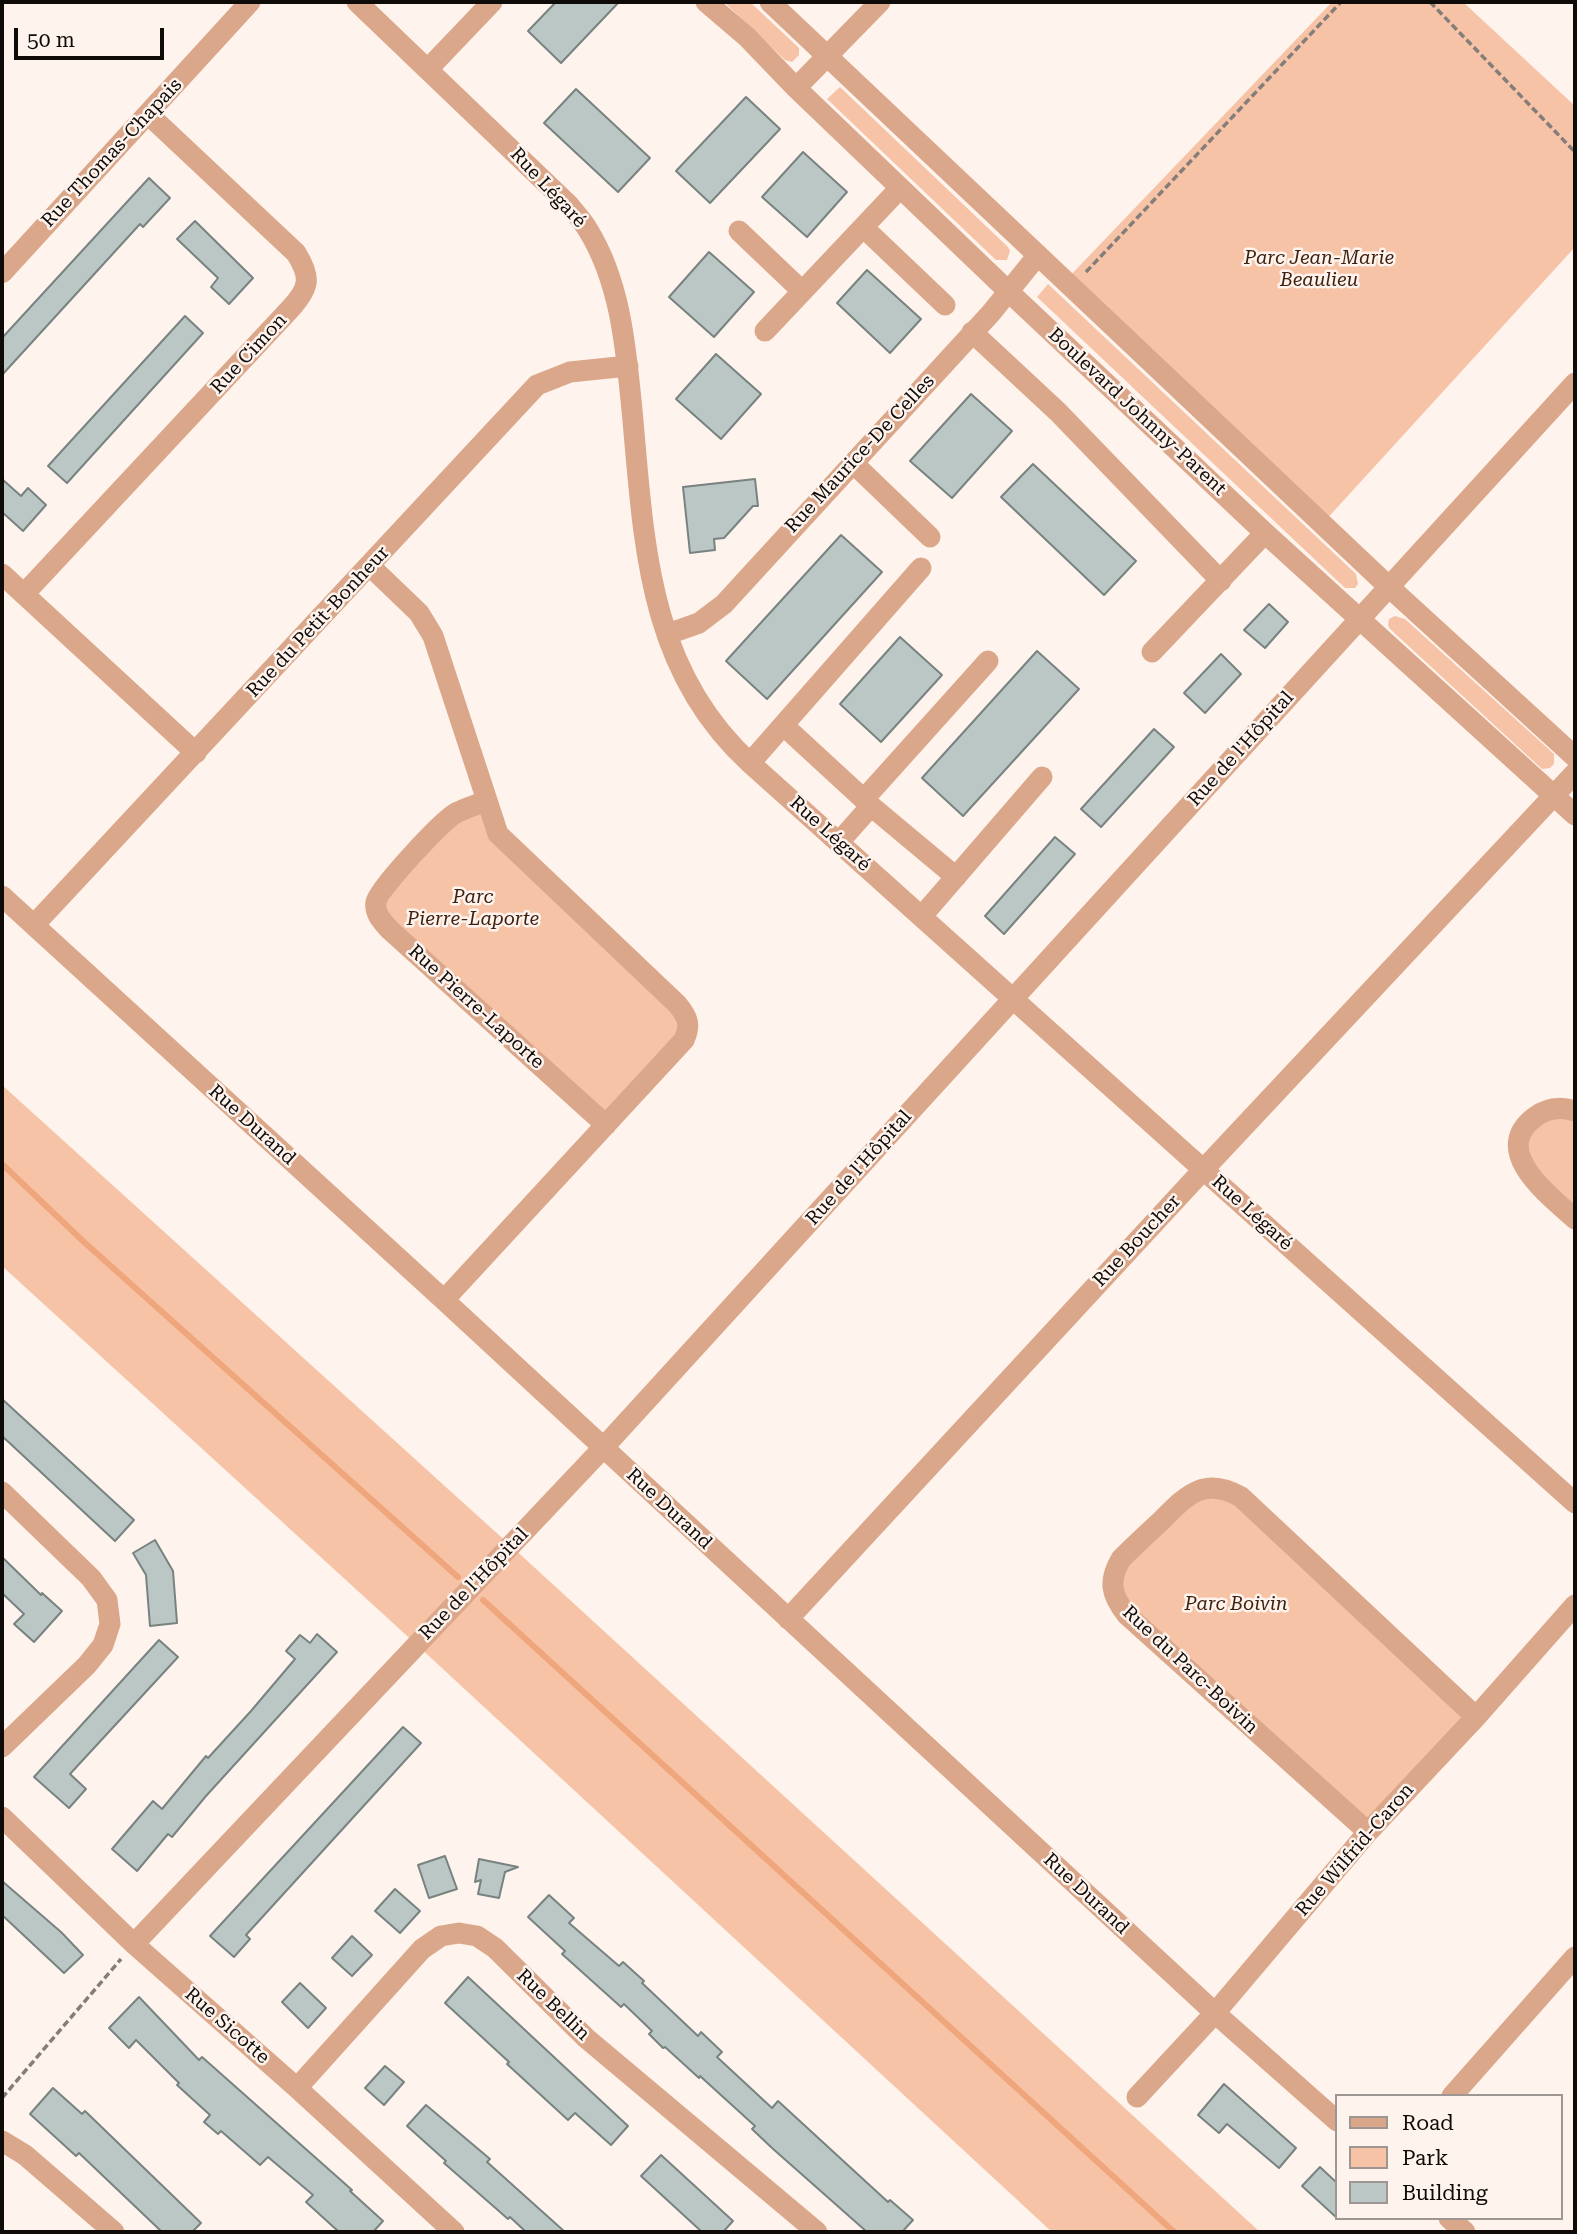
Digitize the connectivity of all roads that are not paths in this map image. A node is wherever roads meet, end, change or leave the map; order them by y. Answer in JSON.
{"nodes":[{"id":1,"x":250,"y":2,"type":"edge"},
{"id":2,"x":357,"y":2,"type":"edge"},
{"id":3,"x":492,"y":2,"type":"edge"},
{"id":4,"x":706,"y":2,"type":"edge"},
{"id":5,"x":770,"y":2,"type":"edge"},
{"id":6,"x":880,"y":2,"type":"edge"},
{"id":7,"x":828,"y":57,"type":"junction"},
{"id":8,"x":428,"y":69,"type":"junction"},
{"id":9,"x":796,"y":88,"type":"junction"},
{"id":10,"x":149,"y":115,"type":"junction"},
{"id":11,"x":900,"y":188,"type":"junction"},
{"id":12,"x":864,"y":228,"type":"junction"},
{"id":13,"x":739,"y":231,"type":"dead end"},
{"id":14,"x":1038,"y":255,"type":"junction"},
{"id":15,"x":2,"y":274,"type":"edge"},
{"id":16,"x":802,"y":290,"type":"junction"},
{"id":17,"x":1008,"y":291,"type":"junction"},
{"id":18,"x":945,"y":305,"type":"dead end"},
{"id":19,"x":765,"y":331,"type":"dead end"},
{"id":20,"x":972,"y":332,"type":"junction"},
{"id":21,"x":628,"y":366,"type":"junction"},
{"id":22,"x":1575,"y":383,"type":"edge"},
{"id":23,"x":853,"y":463,"type":"junction"},
{"id":24,"x":1265,"y":533,"type":"junction"},
{"id":25,"x":930,"y":537,"type":"dead end"},
{"id":26,"x":370,"y":566,"type":"junction"},
{"id":27,"x":922,"y":568,"type":"dead end"},
{"id":28,"x":2,"y":574,"type":"edge"},
{"id":29,"x":1221,"y":581,"type":"junction"},
{"id":30,"x":1388,"y":586,"type":"junction"},
{"id":31,"x":24,"y":594,"type":"junction"},
{"id":32,"x":1360,"y":619,"type":"junction"},
{"id":33,"x":668,"y":635,"type":"junction"},
{"id":34,"x":1153,"y":652,"type":"dead end"},
{"id":35,"x":988,"y":661,"type":"dead end"},
{"id":36,"x":783,"y":725,"type":"junction"},
{"id":37,"x":196,"y":753,"type":"junction"},
{"id":38,"x":1575,"y":757,"type":"edge"},
{"id":39,"x":750,"y":763,"type":"junction"},
{"id":40,"x":1575,"y":773,"type":"edge"},
{"id":41,"x":1042,"y":777,"type":"dead end"},
{"id":42,"x":1554,"y":795,"type":"junction"},
{"id":43,"x":486,"y":801,"type":"junction"},
{"id":44,"x":867,"y":802,"type":"junction"},
{"id":45,"x":1575,"y":815,"type":"edge"},
{"id":46,"x":839,"y":842,"type":"junction"},
{"id":47,"x":956,"y":877,"type":"junction"},
{"id":48,"x":2,"y":896,"type":"edge"},
{"id":49,"x":922,"y":916,"type":"junction"},
{"id":50,"x":34,"y":925,"type":"junction"},
{"id":51,"x":1014,"y":998,"type":"junction"},
{"id":52,"x":1575,"y":1111,"type":"edge"},
{"id":53,"x":607,"y":1125,"type":"junction"},
{"id":54,"x":1204,"y":1169,"type":"junction"},
{"id":55,"x":1575,"y":1219,"type":"edge"},
{"id":56,"x":444,"y":1300,"type":"junction"},
{"id":57,"x":603,"y":1448,"type":"junction"},
{"id":58,"x":2,"y":1492,"type":"edge"},
{"id":59,"x":1575,"y":1503,"type":"edge"},
{"id":60,"x":1575,"y":1605,"type":"edge"},
{"id":61,"x":788,"y":1619,"type":"junction"},
{"id":62,"x":1476,"y":1717,"type":"junction"},
{"id":63,"x":2,"y":1747,"type":"edge"},
{"id":64,"x":2,"y":1817,"type":"edge"},
{"id":65,"x":1367,"y":1832,"type":"junction"},
{"id":66,"x":134,"y":1944,"type":"junction"},
{"id":67,"x":1575,"y":1957,"type":"edge"},
{"id":68,"x":1215,"y":2013,"type":"junction"},
{"id":69,"x":297,"y":2088,"type":"junction"},
{"id":70,"x":1454,"y":2094,"type":"edge"},
{"id":71,"x":1138,"y":2097,"type":"dead end"},
{"id":72,"x":1336,"y":2120,"type":"edge"},
{"id":73,"x":2,"y":2141,"type":"edge"},
{"id":74,"x":1451,"y":2220,"type":"edge"},
{"id":75,"x":114,"y":2232,"type":"edge"},
{"id":76,"x":454,"y":2232,"type":"edge"},
{"id":77,"x":817,"y":2232,"type":"edge"},
{"id":78,"x":1465,"y":2232,"type":"edge"}],
"edges":[{"from":1,"to":10,"type":"street","name":"Rue Thomas-Chapais"},
{"from":2,"to":8,"type":"street","name":"Rue Légaré"},
{"from":3,"to":8,"type":"street"},
{"from":4,"to":9,"type":"street","name":"Boulevard Johnny-Parent"},
{"from":5,"to":7,"type":"street"},
{"from":6,"to":7,"type":"street"},
{"from":7,"to":9,"type":"street"},
{"from":7,"to":14,"type":"street"},
{"from":8,"to":21,"type":"street","name":"Rue Légaré"},
{"from":9,"to":11,"type":"street","name":"Boulevard Johnny-Parent"},
{"from":10,"to":15,"type":"street","name":"Rue Thomas-Chapais"},
{"from":10,"to":31,"type":"street","name":"Rue Cimon"},
{"from":11,"to":12,"type":"street"},
{"from":11,"to":17,"type":"street","name":"Boulevard Johnny-Parent"},
{"from":12,"to":16,"type":"street"},
{"from":12,"to":18,"type":"street"},
{"from":13,"to":16,"type":"street"},
{"from":14,"to":17,"type":"street","name":"Rue Maurice-De Celles"},
{"from":14,"to":30,"type":"street"},
{"from":16,"to":19,"type":"street"},
{"from":17,"to":20,"type":"street","name":"Rue Maurice-De Celles"},
{"from":17,"to":24,"type":"street","name":"Boulevard Johnny-Parent"},
{"from":20,"to":23,"type":"street","name":"Rue Maurice-De Celles"},
{"from":20,"to":29,"type":"street"},
{"from":21,"to":26,"type":"street","name":"Rue du Petit-Bonheur"},
{"from":21,"to":33,"type":"street","name":"Rue Légaré"},
{"from":22,"to":30,"type":"street","name":"Rue de l'Hôpital"},
{"from":23,"to":25,"type":"street"},
{"from":23,"to":33,"type":"street","name":"Rue Maurice-De Celles"},
{"from":24,"to":29,"type":"street"},
{"from":24,"to":32,"type":"street","name":"Boulevard Johnny-Parent"},
{"from":26,"to":37,"type":"street","name":"Rue du Petit-Bonheur"},
{"from":26,"to":43,"type":"street"},
{"from":27,"to":36,"type":"street"},
{"from":28,"to":31,"type":"street"},
{"from":29,"to":34,"type":"street"},
{"from":30,"to":32,"type":"street","name":"Rue de l'Hôpital"},
{"from":30,"to":38,"type":"street"},
{"from":31,"to":37,"type":"street"},
{"from":32,"to":42,"type":"street","name":"Boulevard Johnny-Parent"},
{"from":32,"to":51,"type":"street","name":"Rue de l'Hôpital"},
{"from":33,"to":39,"type":"street","name":"Rue Légaré"},
{"from":35,"to":44,"type":"street"},
{"from":36,"to":39,"type":"street"},
{"from":36,"to":44,"type":"street"},
{"from":37,"to":50,"type":"street","name":"Rue du Petit-Bonheur"},
{"from":39,"to":46,"type":"street","name":"Rue Légaré"},
{"from":40,"to":42,"type":"street","name":"Rue Boucher"},
{"from":41,"to":47,"type":"street"},
{"from":42,"to":45,"type":"street","name":"Boulevard Johnny-Parent"},
{"from":42,"to":54,"type":"street","name":"Rue Boucher"},
{"from":43,"to":53,"type":"street"},
{"from":43,"to":53,"type":"street","name":"Rue Pierre-Laporte"},
{"from":44,"to":46,"type":"street"},
{"from":44,"to":47,"type":"street"},
{"from":46,"to":49,"type":"street","name":"Rue Légaré"},
{"from":47,"to":49,"type":"street"},
{"from":48,"to":50,"type":"street","name":"Rue Durand"},
{"from":49,"to":51,"type":"street","name":"Rue Légaré"},
{"from":50,"to":56,"type":"street","name":"Rue Durand"},
{"from":51,"to":54,"type":"street","name":"Rue Légaré"},
{"from":51,"to":57,"type":"street","name":"Rue de l'Hôpital"},
{"from":52,"to":55,"type":"street"},
{"from":53,"to":56,"type":"street"},
{"from":54,"to":59,"type":"street","name":"Rue Légaré"},
{"from":54,"to":61,"type":"street","name":"Rue Boucher"},
{"from":56,"to":57,"type":"street","name":"Rue Durand"},
{"from":57,"to":61,"type":"street","name":"Rue Durand"},
{"from":57,"to":66,"type":"street","name":"Rue de l'Hôpital"},
{"from":58,"to":63,"type":"street"},
{"from":60,"to":62,"type":"street","name":"Rue Wilfrid-Caron"},
{"from":61,"to":68,"type":"street","name":"Rue Durand"},
{"from":62,"to":65,"type":"street","name":"Rue Wilfrid-Caron"},
{"from":62,"to":65,"type":"street","name":"Rue du Parc-Boivin"},
{"from":64,"to":66,"type":"street","name":"Rue Sicotte"},
{"from":65,"to":68,"type":"street","name":"Rue Wilfrid-Caron"},
{"from":66,"to":69,"type":"street","name":"Rue Sicotte"},
{"from":67,"to":70,"type":"street"},
{"from":68,"to":71,"type":"street","name":"Rue Wilfrid-Caron"},
{"from":68,"to":72,"type":"street","name":"Rue Durand"},
{"from":69,"to":76,"type":"street","name":"Rue Sicotte"},
{"from":69,"to":77,"type":"street","name":"Rue Bellin"},
{"from":73,"to":75,"type":"street"},
{"from":74,"to":78,"type":"street"}]}
